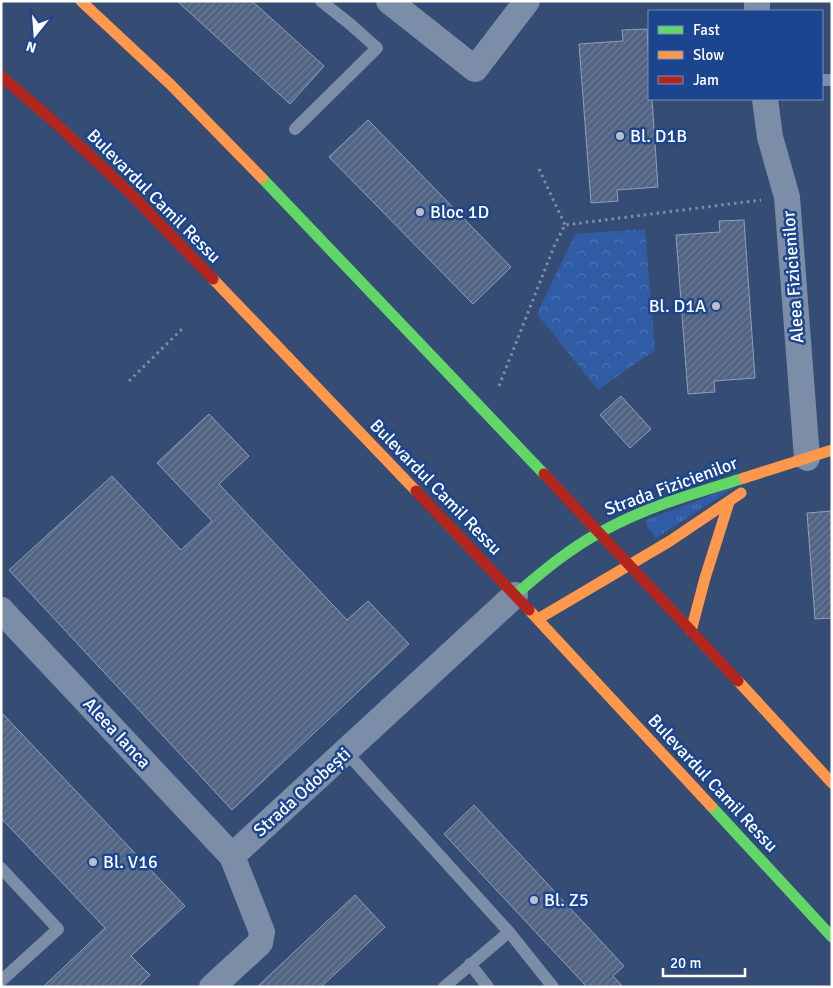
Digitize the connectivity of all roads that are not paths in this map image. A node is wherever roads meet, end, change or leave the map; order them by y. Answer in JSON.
{"nodes":[{"id":1,"x":81,"y":1,"type":"edge"},
{"id":2,"x":321,"y":1,"type":"edge"},
{"id":3,"x":389,"y":1,"type":"edge"},
{"id":4,"x":527,"y":1,"type":"edge"},
{"id":5,"x":1,"y":76,"type":"edge"},
{"id":6,"x":764,"y":100,"type":"edge"},
{"id":7,"x":295,"y":129,"type":"dead end"},
{"id":8,"x":832,"y":450,"type":"edge"},
{"id":9,"x":806,"y":458,"type":"junction"},
{"id":10,"x":770,"y":470,"type":"junction"},
{"id":11,"x":729,"y":502,"type":"junction"},
{"id":12,"x":600,"y":532,"type":"junction"},
{"id":13,"x":631,"y":564,"type":"junction"},
{"id":14,"x":515,"y":595,"type":"junction"},
{"id":15,"x":1,"y":610,"type":"edge"},
{"id":16,"x":538,"y":619,"type":"junction"},
{"id":17,"x":487,"y":621,"type":"junction"},
{"id":18,"x":691,"y":631,"type":"junction"},
{"id":19,"x":346,"y":752,"type":"junction"},
{"id":20,"x":832,"y":783,"type":"edge"},
{"id":21,"x":232,"y":856,"type":"junction"},
{"id":22,"x":1,"y":868,"type":"edge"},
{"id":23,"x":509,"y":932,"type":"junction"},
{"id":24,"x":832,"y":937,"type":"edge"},
{"id":25,"x":470,"y":964,"type":"junction"},
{"id":26,"x":1,"y":981,"type":"edge"},
{"id":27,"x":212,"y":987,"type":"edge"},
{"id":28,"x":444,"y":987,"type":"edge"},
{"id":29,"x":488,"y":987,"type":"edge"},
{"id":30,"x":553,"y":987,"type":"edge"}],
"edges":[{"from":1,"to":12,"type":"main road"},
{"from":2,"to":7,"type":"lane"},
{"from":3,"to":4,"type":"street"},
{"from":5,"to":14,"type":"main road","name":"Bulevardul Camil Ressu"},
{"from":6,"to":9,"type":"street","name":"Aleea Fizicienilor"},
{"from":8,"to":9,"type":"main road","name":"Strada Fizicienilor"},
{"from":9,"to":10,"type":"main road","name":"Strada Fizicienilor"},
{"from":10,"to":11,"type":"main road","name":"Strada Fizicienilor"},
{"from":10,"to":12,"type":"main road","name":"Strada Fizicienilor"},
{"from":11,"to":13,"type":"main road","name":"Strada Fizicienilor"},
{"from":11,"to":18,"type":"main road"},
{"from":12,"to":13,"type":"main road"},
{"from":12,"to":14,"type":"main road","name":"Strada Fizicienilor"},
{"from":13,"to":16,"type":"main road","name":"Strada Fizicienilor"},
{"from":13,"to":18,"type":"main road"},
{"from":14,"to":16,"type":"main road","name":"Bulevardul Camil Ressu"},
{"from":14,"to":17,"type":"street","name":"Strada Odobești"},
{"from":15,"to":21,"type":"street","name":"Aleea Ianca"},
{"from":16,"to":17,"type":"street"},
{"from":16,"to":24,"type":"main road","name":"Bulevardul Camil Ressu"},
{"from":17,"to":19,"type":"street","name":"Strada Odobești"},
{"from":18,"to":20,"type":"main road"},
{"from":19,"to":21,"type":"street","name":"Strada Odobești"},
{"from":19,"to":23,"type":"lane"},
{"from":21,"to":27,"type":"street"},
{"from":22,"to":26,"type":"lane"},
{"from":23,"to":25,"type":"lane"},
{"from":23,"to":30,"type":"lane"},
{"from":25,"to":28,"type":"lane"},
{"from":25,"to":29,"type":"lane"}]}
